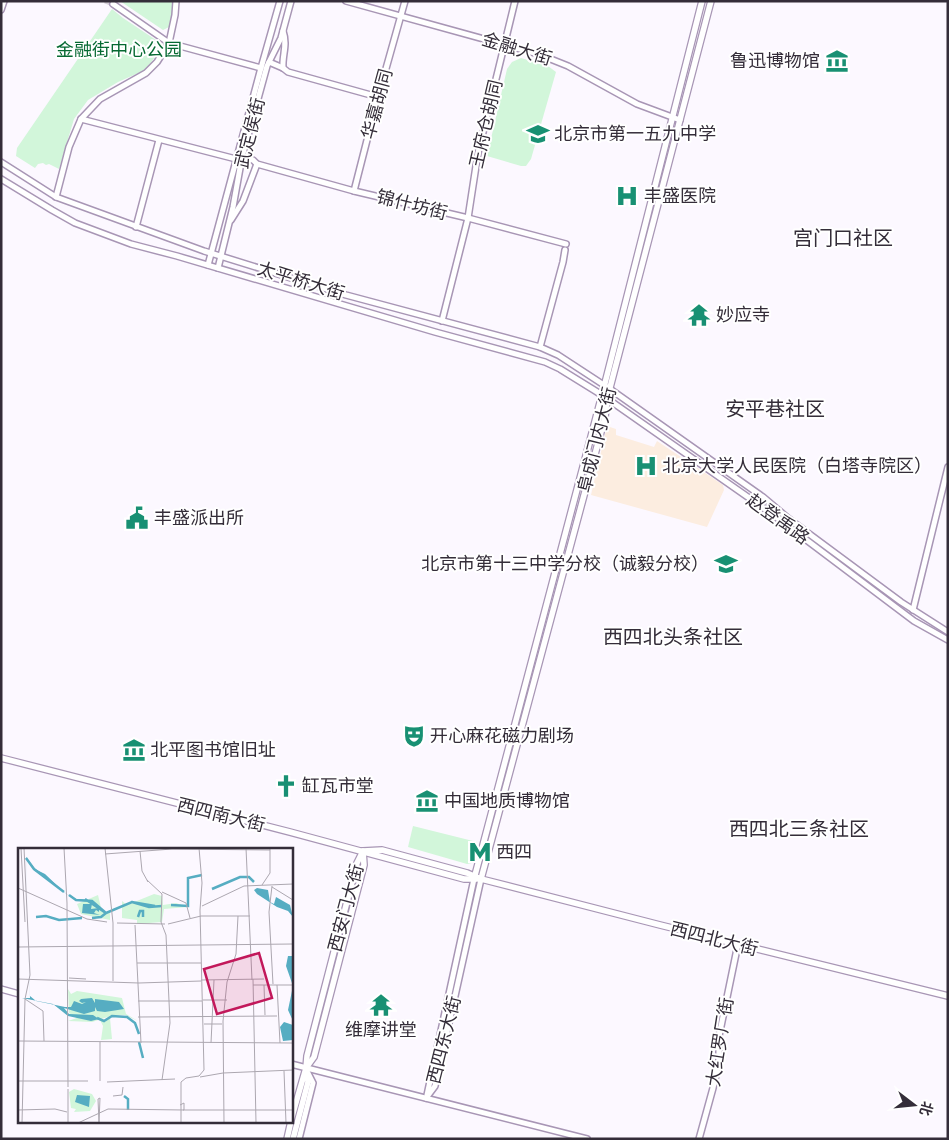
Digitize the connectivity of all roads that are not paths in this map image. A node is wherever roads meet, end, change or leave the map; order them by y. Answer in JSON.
{"nodes":[{"id":1,"x":4,"y":1,"type":"edge"},
{"id":2,"x":176,"y":1,"type":"edge"},
{"id":3,"x":280,"y":1,"type":"edge"},
{"id":4,"x":291,"y":1,"type":"edge"},
{"id":5,"x":346,"y":1,"type":"edge"},
{"id":6,"x":405,"y":1,"type":"edge"},
{"id":7,"x":515,"y":1,"type":"edge"},
{"id":8,"x":702,"y":1,"type":"edge"},
{"id":9,"x":711,"y":1,"type":"edge"},
{"id":10,"x":113,"y":4,"type":"dead end"},
{"id":11,"x":1,"y":10,"type":"edge"},
{"id":12,"x":401,"y":17,"type":"junction"},
{"id":13,"x":283,"y":31,"type":"junction"},
{"id":14,"x":170,"y":43,"type":"junction"},
{"id":15,"x":504,"y":44,"type":"junction"},
{"id":16,"x":269,"y":62,"type":"junction"},
{"id":17,"x":261,"y":68,"type":"junction"},
{"id":18,"x":283,"y":68,"type":"junction"},
{"id":19,"x":378,"y":97,"type":"junction"},
{"id":20,"x":673,"y":118,"type":"junction"},
{"id":21,"x":81,"y":119,"type":"junction"},
{"id":22,"x":680,"y":120,"type":"junction"},
{"id":23,"x":159,"y":140,"type":"junction"},
{"id":24,"x":242,"y":157,"type":"junction"},
{"id":25,"x":236,"y":159,"type":"junction"},
{"id":26,"x":1,"y":162,"type":"edge"},
{"id":27,"x":257,"y":164,"type":"junction"},
{"id":28,"x":1,"y":179,"type":"edge"},
{"id":29,"x":354,"y":191,"type":"junction"},
{"id":30,"x":56,"y":196,"type":"junction"},
{"id":31,"x":468,"y":218,"type":"junction"},
{"id":32,"x":231,"y":220,"type":"dead end"},
{"id":33,"x":136,"y":227,"type":"junction"},
{"id":34,"x":566,"y":244,"type":"dead end"},
{"id":35,"x":565,"y":250,"type":"dead end"},
{"id":36,"x":211,"y":253,"type":"junction"},
{"id":37,"x":222,"y":256,"type":"junction"},
{"id":38,"x":208,"y":265,"type":"junction"},
{"id":39,"x":218,"y":268,"type":"junction"},
{"id":40,"x":442,"y":321,"type":"junction"},
{"id":41,"x":540,"y":347,"type":"junction"},
{"id":42,"x":607,"y":387,"type":"junction"},
{"id":43,"x":605,"y":397,"type":"junction"},
{"id":44,"x":948,"y":467,"type":"edge"},
{"id":45,"x":913,"y":610,"type":"junction"},
{"id":46,"x":948,"y":632,"type":"edge"},
{"id":47,"x":948,"y":640,"type":"edge"},
{"id":48,"x":1,"y":758,"type":"edge"},
{"id":49,"x":362,"y":851,"type":"junction"},
{"id":50,"x":477,"y":878,"type":"junction"},
{"id":51,"x":738,"y":944,"type":"junction"},
{"id":52,"x":1,"y":990,"type":"edge"},
{"id":53,"x":18,"y":994,"type":"edge"},
{"id":54,"x":948,"y":996,"type":"edge"},
{"id":55,"x":292,"y":1064,"type":"edge"},
{"id":56,"x":306,"y":1068,"type":"junction"},
{"id":57,"x":426,"y":1098,"type":"junction"},
{"id":58,"x":292,"y":1117,"type":"edge"},
{"id":59,"x":291,"y":1122,"type":"edge"},
{"id":60,"x":286,"y":1139,"type":"edge"},
{"id":61,"x":293,"y":1139,"type":"edge"},
{"id":62,"x":299,"y":1139,"type":"edge"},
{"id":63,"x":587,"y":1139,"type":"edge"},
{"id":64,"x":699,"y":1139,"type":"edge"}],
"edges":[{"from":1,"to":11,"type":"main road"},
{"from":2,"to":14,"type":"main road"},
{"from":3,"to":17,"type":"main road","name":"武定侯街"},
{"from":4,"to":13,"type":"main road","name":"武定侯街"},
{"from":5,"to":12,"type":"main road","name":"金融大街"},
{"from":6,"to":12,"type":"main road","name":"华嘉胡同"},
{"from":7,"to":15,"type":"main road","name":"王府仓胡同"},
{"from":8,"to":20,"type":"main road","name":"阜成门内大街"},
{"from":9,"to":22,"type":"main road","name":"阜成门内大街"},
{"from":10,"to":14,"type":"main road"},
{"from":12,"to":15,"type":"main road","name":"金融大街"},
{"from":12,"to":19,"type":"main road","name":"华嘉胡同"},
{"from":13,"to":16,"type":"main road","name":"武定侯街"},
{"from":13,"to":18,"type":"main road"},
{"from":14,"to":17,"type":"main road"},
{"from":14,"to":21,"type":"main road"},
{"from":15,"to":20,"type":"main road","name":"金融大街"},
{"from":15,"to":31,"type":"main road","name":"王府仓胡同"},
{"from":16,"to":18,"type":"main road"},
{"from":16,"to":24,"type":"main road","name":"武定侯街"},
{"from":17,"to":25,"type":"main road","name":"武定侯街"},
{"from":18,"to":19,"type":"main road"},
{"from":19,"to":29,"type":"main road","name":"华嘉胡同"},
{"from":20,"to":22,"type":"main road","name":"金融大街"},
{"from":20,"to":42,"type":"main road","name":"阜成门内大街"},
{"from":21,"to":23,"type":"main road"},
{"from":21,"to":30,"type":"main road"},
{"from":22,"to":42,"type":"main road","name":"阜成门内大街"},
{"from":23,"to":25,"type":"main road"},
{"from":23,"to":33,"type":"main road"},
{"from":24,"to":27,"type":"main road","name":"锦什坊街"},
{"from":24,"to":37,"type":"main road","name":"武定侯街"},
{"from":25,"to":36,"type":"main road","name":"武定侯街"},
{"from":26,"to":30,"type":"main road","name":"太平桥大街"},
{"from":27,"to":29,"type":"main road","name":"锦什坊街"},
{"from":27,"to":32,"type":"main road"},
{"from":28,"to":38,"type":"main road","name":"太平桥大街"},
{"from":29,"to":31,"type":"main road","name":"锦什坊街"},
{"from":30,"to":33,"type":"main road","name":"太平桥大街"},
{"from":31,"to":34,"type":"main road","name":"锦什坊街"},
{"from":31,"to":40,"type":"main road","name":"王府仓胡同"},
{"from":33,"to":36,"type":"main road","name":"太平桥大街"},
{"from":35,"to":41,"type":"main road"},
{"from":36,"to":37,"type":"main road","name":"太平桥大街"},
{"from":36,"to":38,"type":"main road","name":"武定侯街"},
{"from":37,"to":39,"type":"main road","name":"武定侯街"},
{"from":37,"to":40,"type":"main road","name":"太平桥大街"},
{"from":38,"to":39,"type":"main road","name":"太平桥大街"},
{"from":39,"to":43,"type":"main road","name":"太平桥大街"},
{"from":40,"to":41,"type":"main road","name":"太平桥大街"},
{"from":41,"to":42,"type":"main road","name":"太平桥大街"},
{"from":42,"to":43,"type":"main road","name":"阜成门内大街"},
{"from":42,"to":45,"type":"main road","name":"赵登禹路"},
{"from":43,"to":47,"type":"main road","name":"赵登禹路"},
{"from":43,"to":50,"type":"main road","name":"阜成门内大街"},
{"from":44,"to":45,"type":"main road"},
{"from":45,"to":46,"type":"main road","name":"赵登禹路"},
{"from":48,"to":49,"type":"main road","name":"西四南大街"},
{"from":49,"to":50,"type":"main road","name":"西四南大街"},
{"from":49,"to":56,"type":"main road","name":"西安门大街"},
{"from":50,"to":51,"type":"main road","name":"西四北大街"},
{"from":50,"to":57,"type":"main road","name":"西四东大街"},
{"from":51,"to":54,"type":"main road","name":"西四北大街"},
{"from":51,"to":64,"type":"main road","name":"大红罗厂街"},
{"from":52,"to":53,"type":"main road"},
{"from":55,"to":56,"type":"main road"},
{"from":56,"to":57,"type":"main road"},
{"from":56,"to":58,"type":"main road","name":"西安门大街"},
{"from":56,"to":61,"type":"main road","name":"西安门大街"},
{"from":56,"to":62,"type":"main road","name":"西安门大街"},
{"from":57,"to":63,"type":"main road"},
{"from":59,"to":60,"type":"main road","name":"西安门大街"}]}
